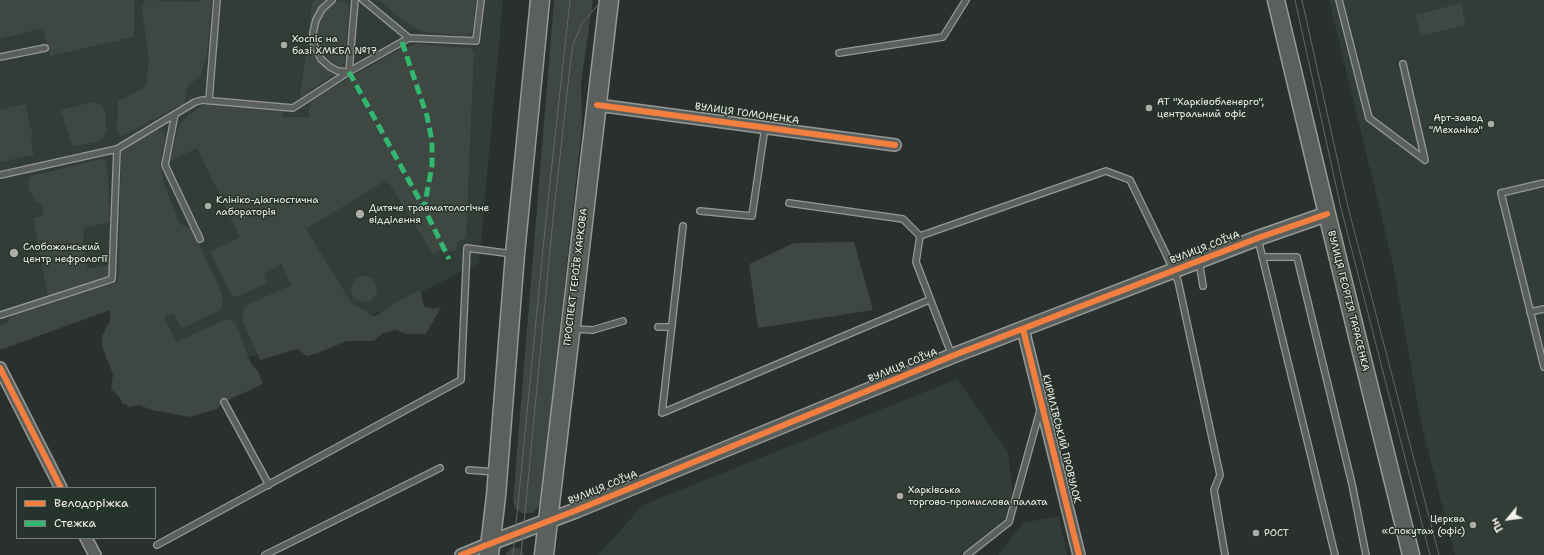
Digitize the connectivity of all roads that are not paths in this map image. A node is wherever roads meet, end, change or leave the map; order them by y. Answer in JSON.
{"nodes":[{"id":1,"x":217,"y":0,"type":"edge"},
{"id":2,"x":332,"y":0,"type":"edge"},
{"id":3,"x":355,"y":0,"type":"edge"},
{"id":4,"x":363,"y":0,"type":"edge"},
{"id":5,"x":481,"y":0,"type":"edge"},
{"id":6,"x":540,"y":0,"type":"edge"},
{"id":7,"x":609,"y":0,"type":"edge"},
{"id":8,"x":966,"y":0,"type":"edge"},
{"id":9,"x":1276,"y":0,"type":"edge"},
{"id":10,"x":1339,"y":0,"type":"edge"},
{"id":11,"x":410,"y":38,"type":"junction"},
{"id":12,"x":45,"y":48,"type":"dead end"},
{"id":13,"x":839,"y":53,"type":"dead end"},
{"id":14,"x":0,"y":57,"type":"edge"},
{"id":15,"x":1403,"y":64,"type":"dead end"},
{"id":16,"x":349,"y":72,"type":"junction"},
{"id":17,"x":209,"y":100,"type":"junction"},
{"id":18,"x":597,"y":105,"type":"junction"},
{"id":19,"x":175,"y":114,"type":"junction"},
{"id":20,"x":765,"y":127,"type":"junction"},
{"id":21,"x":895,"y":144,"type":"dead end"},
{"id":22,"x":117,"y":149,"type":"junction"},
{"id":23,"x":0,"y":175,"type":"edge"},
{"id":24,"x":1544,"y":183,"type":"edge"},
{"id":25,"x":789,"y":203,"type":"dead end"},
{"id":26,"x":700,"y":211,"type":"dead end"},
{"id":27,"x":1327,"y":214,"type":"junction"},
{"id":28,"x":683,"y":226,"type":"dead end"},
{"id":29,"x":920,"y":236,"type":"junction"},
{"id":30,"x":1258,"y":238,"type":"junction"},
{"id":31,"x":200,"y":239,"type":"dead end"},
{"id":32,"x":515,"y":254,"type":"junction"},
{"id":33,"x":1262,"y":257,"type":"junction"},
{"id":34,"x":1199,"y":261,"type":"junction"},
{"id":35,"x":1174,"y":270,"type":"junction"},
{"id":36,"x":1203,"y":286,"type":"dead end"},
{"id":37,"x":929,"y":300,"type":"junction"},
{"id":38,"x":1544,"y":309,"type":"edge"},
{"id":39,"x":1530,"y":312,"type":"junction"},
{"id":40,"x":1,"y":315,"type":"dead end"},
{"id":41,"x":623,"y":321,"type":"dead end"},
{"id":42,"x":658,"y":327,"type":"dead end"},
{"id":43,"x":672,"y":327,"type":"junction"},
{"id":44,"x":1023,"y":328,"type":"junction"},
{"id":45,"x":571,"y":329,"type":"junction"},
{"id":46,"x":952,"y":356,"type":"junction"},
{"id":47,"x":1544,"y":367,"type":"edge"},
{"id":48,"x":0,"y":368,"type":"edge"},
{"id":49,"x":1042,"y":401,"type":"junction"},
{"id":50,"x":224,"y":402,"type":"dead end"},
{"id":51,"x":440,"y":468,"type":"dead end"},
{"id":52,"x":469,"y":470,"type":"dead end"},
{"id":53,"x":498,"y":472,"type":"junction"},
{"id":54,"x":268,"y":485,"type":"junction"},
{"id":55,"x":60,"y":487,"type":"edge"},
{"id":56,"x":549,"y":521,"type":"junction"},
{"id":57,"x":87,"y":539,"type":"edge"},
{"id":58,"x":157,"y":546,"type":"dead end"},
{"id":59,"x":489,"y":549,"type":"edge"},
{"id":60,"x":95,"y":555,"type":"edge"},
{"id":61,"x":265,"y":555,"type":"edge"},
{"id":62,"x":461,"y":555,"type":"edge"},
{"id":63,"x":544,"y":555,"type":"edge"},
{"id":64,"x":967,"y":555,"type":"edge"},
{"id":65,"x":1079,"y":555,"type":"edge"},
{"id":66,"x":1225,"y":555,"type":"edge"},
{"id":67,"x":1335,"y":555,"type":"edge"},
{"id":68,"x":1366,"y":555,"type":"edge"},
{"id":69,"x":1411,"y":555,"type":"edge"}],
"edges":[{"from":1,"to":17,"type":"lane"},
{"from":2,"to":16,"type":"lane"},
{"from":3,"to":16,"type":"lane"},
{"from":4,"to":11,"type":"lane"},
{"from":5,"to":11,"type":"lane"},
{"from":6,"to":32,"type":"main road"},
{"from":7,"to":18,"type":"main road","name":"ПРОСПЕКТ ГЕРОЇВ ХАРКОВА"},
{"from":8,"to":13,"type":"lane"},
{"from":9,"to":27,"type":"main road","name":"ВУЛИЦЯ ГЕОРГІЯ ТАРАСЕНКА"},
{"from":10,"to":15,"type":"lane"},
{"from":11,"to":16,"type":"lane"},
{"from":12,"to":14,"type":"lane"},
{"from":16,"to":17,"type":"lane"},
{"from":17,"to":19,"type":"lane"},
{"from":18,"to":20,"type":"street","name":"ВУЛИЦЯ ГОМОНЕНКА"},
{"from":18,"to":45,"type":"main road","name":"ПРОСПЕКТ ГЕРОЇВ ХАРКОВА"},
{"from":19,"to":22,"type":"lane"},
{"from":19,"to":31,"type":"lane"},
{"from":20,"to":21,"type":"street","name":"ВУЛИЦЯ ГОМОНЕНКА"},
{"from":20,"to":26,"type":"lane"},
{"from":22,"to":23,"type":"lane"},
{"from":22,"to":40,"type":"lane"},
{"from":24,"to":39,"type":"lane"},
{"from":25,"to":29,"type":"lane"},
{"from":27,"to":30,"type":"street","name":"ВУЛИЦЯ СОЇЧА"},
{"from":27,"to":69,"type":"main road","name":"ВУЛИЦЯ ГЕОРГІЯ ТАРАСЕНКА"},
{"from":28,"to":43,"type":"lane"},
{"from":29,"to":35,"type":"lane"},
{"from":29,"to":37,"type":"lane"},
{"from":30,"to":33,"type":"lane"},
{"from":30,"to":34,"type":"street","name":"ВУЛИЦЯ СОЇЧА"},
{"from":32,"to":53,"type":"main road"},
{"from":32,"to":54,"type":"lane"},
{"from":33,"to":67,"type":"lane"},
{"from":33,"to":68,"type":"lane"},
{"from":34,"to":35,"type":"street","name":"ВУЛИЦЯ СОЇЧА"},
{"from":34,"to":36,"type":"lane"},
{"from":35,"to":44,"type":"street","name":"ВУЛИЦЯ СОЇЧА"},
{"from":35,"to":66,"type":"lane"},
{"from":37,"to":43,"type":"lane"},
{"from":37,"to":46,"type":"lane"},
{"from":38,"to":39,"type":"lane"},
{"from":39,"to":47,"type":"lane"},
{"from":41,"to":45,"type":"lane"},
{"from":42,"to":43,"type":"lane"},
{"from":44,"to":46,"type":"street","name":"ВУЛИЦЯ СОЇЧА"},
{"from":44,"to":49,"type":"street","name":"КИРИЛІВСЬКИЙ ПРОВУЛОК"},
{"from":45,"to":56,"type":"main road","name":"ПРОСПЕКТ ГЕРОЇВ ХАРКОВА"},
{"from":46,"to":56,"type":"street","name":"ВУЛИЦЯ СОЇЧА"},
{"from":48,"to":55,"type":"street"},
{"from":49,"to":64,"type":"lane"},
{"from":49,"to":65,"type":"street","name":"КИРИЛІВСЬКИЙ ПРОВУЛОК"},
{"from":50,"to":54,"type":"lane"},
{"from":51,"to":61,"type":"lane"},
{"from":52,"to":53,"type":"lane"},
{"from":53,"to":59,"type":"main road"},
{"from":54,"to":58,"type":"lane"},
{"from":56,"to":59,"type":"street","name":"ВУЛИЦЯ СОЇЧА"},
{"from":56,"to":63,"type":"main road","name":"ПРОСПЕКТ ГЕРОЇВ ХАРКОВА"},
{"from":57,"to":60,"type":"street"},
{"from":59,"to":62,"type":"street"}]}
